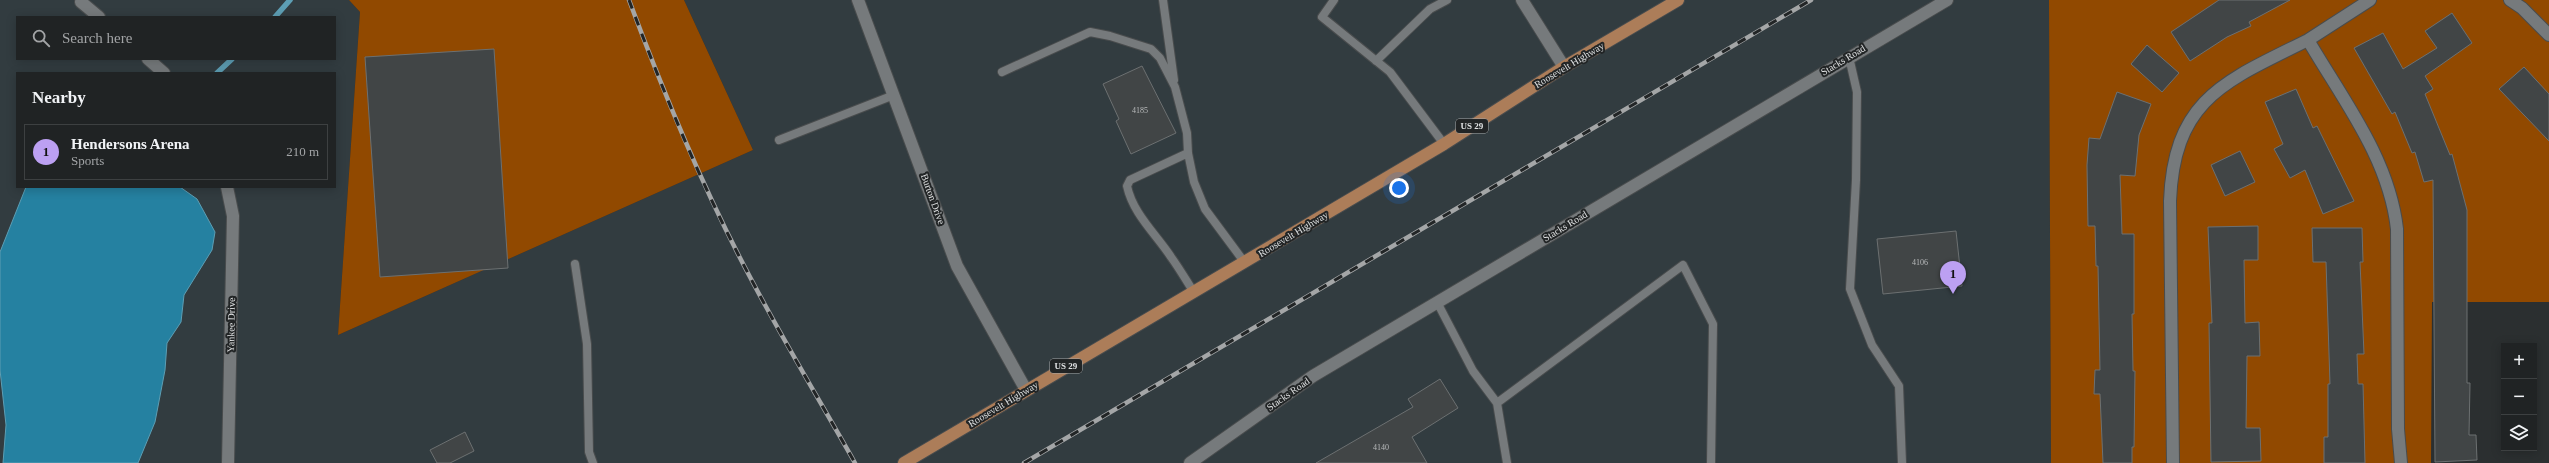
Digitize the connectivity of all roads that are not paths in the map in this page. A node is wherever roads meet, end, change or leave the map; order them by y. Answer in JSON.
{"nodes":[{"id":1,"x":858,"y":0,"type":"edge"},
{"id":2,"x":1163,"y":0,"type":"edge"},
{"id":3,"x":1334,"y":0,"type":"edge"},
{"id":4,"x":1522,"y":0,"type":"edge"},
{"id":5,"x":1678,"y":0,"type":"edge"},
{"id":6,"x":1947,"y":0,"type":"edge"},
{"id":7,"x":2370,"y":0,"type":"edge"},
{"id":8,"x":2510,"y":0,"type":"edge"},
{"id":9,"x":80,"y":1,"type":"edge"},
{"id":10,"x":1444,"y":1,"type":"edge"},
{"id":11,"x":98,"y":16,"type":"edge"},
{"id":12,"x":2549,"y":35,"type":"edge"},
{"id":13,"x":2308,"y":40,"type":"junction"},
{"id":14,"x":1849,"y":57,"type":"junction"},
{"id":15,"x":149,"y":60,"type":"edge"},
{"id":16,"x":1376,"y":61,"type":"junction"},
{"id":17,"x":1564,"y":68,"type":"junction"},
{"id":18,"x":163,"y":72,"type":"edge"},
{"id":19,"x":1002,"y":72,"type":"dead end"},
{"id":20,"x":1175,"y":87,"type":"junction"},
{"id":21,"x":894,"y":95,"type":"junction"},
{"id":22,"x":779,"y":140,"type":"dead end"},
{"id":23,"x":1444,"y":144,"type":"junction"},
{"id":24,"x":1188,"y":152,"type":"junction"},
{"id":25,"x":227,"y":188,"type":"edge"},
{"id":26,"x":1244,"y":263,"type":"junction"},
{"id":27,"x":575,"y":264,"type":"dead end"},
{"id":28,"x":1193,"y":292,"type":"junction"},
{"id":29,"x":1437,"y":302,"type":"junction"},
{"id":30,"x":1026,"y":390,"type":"junction"},
{"id":31,"x":1497,"y":403,"type":"junction"},
{"id":32,"x":228,"y":463,"type":"edge"},
{"id":33,"x":593,"y":463,"type":"edge"},
{"id":34,"x":904,"y":463,"type":"edge"},
{"id":35,"x":1190,"y":463,"type":"edge"},
{"id":36,"x":1507,"y":463,"type":"edge"},
{"id":37,"x":1711,"y":463,"type":"edge"},
{"id":38,"x":1902,"y":463,"type":"edge"},
{"id":39,"x":2173,"y":463,"type":"edge"},
{"id":40,"x":2401,"y":463,"type":"edge"}],
"edges":[{"from":1,"to":21,"type":"street","name":"Burton Drive"},
{"from":2,"to":20,"type":"lane"},
{"from":3,"to":16,"type":"lane"},
{"from":4,"to":17,"type":"street"},
{"from":5,"to":17,"type":"main road","name":"Roosevelt Highway","number":"US 29"},
{"from":6,"to":14,"type":"street","name":"Stacks Road"},
{"from":7,"to":13,"type":"street"},
{"from":8,"to":12,"type":"street"},
{"from":9,"to":11,"type":"street"},
{"from":10,"to":16,"type":"lane"},
{"from":13,"to":39,"type":"street"},
{"from":13,"to":40,"type":"street"},
{"from":14,"to":29,"type":"street","name":"Stacks Road"},
{"from":14,"to":38,"type":"lane"},
{"from":15,"to":18,"type":"street"},
{"from":16,"to":23,"type":"lane"},
{"from":17,"to":23,"type":"main road","name":"Roosevelt Highway","number":"US 29"},
{"from":19,"to":20,"type":"lane"},
{"from":20,"to":24,"type":"lane"},
{"from":21,"to":22,"type":"lane"},
{"from":21,"to":30,"type":"street","name":"Burton Drive"},
{"from":23,"to":26,"type":"main road","name":"Roosevelt Highway","number":"US 29"},
{"from":24,"to":26,"type":"lane"},
{"from":24,"to":28,"type":"lane"},
{"from":25,"to":32,"type":"street","name":"Yankee Drive"},
{"from":26,"to":28,"type":"main road","name":"Roosevelt Highway","number":"US 29"},
{"from":27,"to":33,"type":"lane"},
{"from":28,"to":30,"type":"main road","name":"Roosevelt Highway","number":"US 29"},
{"from":29,"to":31,"type":"lane"},
{"from":29,"to":35,"type":"street","name":"Stacks Road"},
{"from":30,"to":34,"type":"main road","name":"Roosevelt Highway","number":"US 29"},
{"from":31,"to":36,"type":"lane"},
{"from":31,"to":37,"type":"lane"}]}
